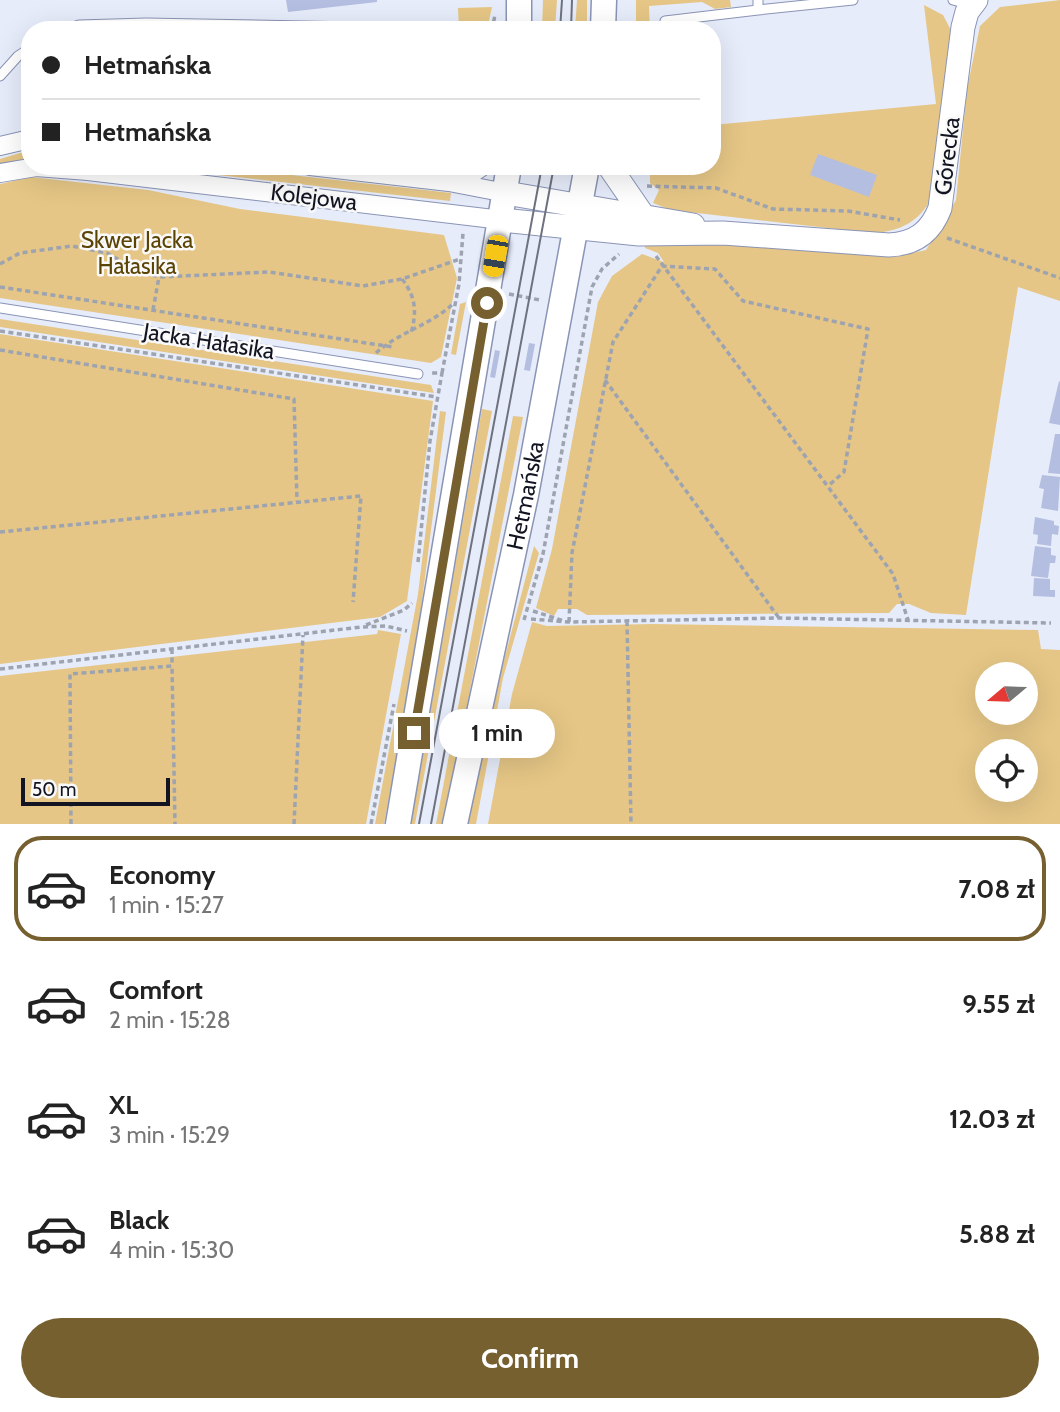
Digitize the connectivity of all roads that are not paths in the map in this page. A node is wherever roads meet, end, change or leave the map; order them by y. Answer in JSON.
{"nodes":[{"id":1,"x":519,"y":0,"type":"edge"},
{"id":2,"x":604,"y":0,"type":"edge"},
{"id":3,"x":853,"y":0,"type":"edge"},
{"id":4,"x":967,"y":2,"type":"edge"},
{"id":5,"x":758,"y":5,"type":"edge"},
{"id":6,"x":519,"y":21,"type":"edge"},
{"id":7,"x":603,"y":21,"type":"edge"},
{"id":8,"x":665,"y":21,"type":"dead end"},
{"id":9,"x":21,"y":54,"type":"edge"},
{"id":10,"x":0,"y":76,"type":"edge"},
{"id":11,"x":21,"y":141,"type":"edge"},
{"id":12,"x":0,"y":146,"type":"edge"},
{"id":13,"x":21,"y":170,"type":"edge"},
{"id":14,"x":0,"y":173,"type":"edge"},
{"id":15,"x":126,"y":175,"type":"edge"},
{"id":16,"x":388,"y":175,"type":"edge"},
{"id":17,"x":470,"y":175,"type":"edge"},
{"id":18,"x":508,"y":175,"type":"edge"},
{"id":19,"x":585,"y":175,"type":"edge"},
{"id":20,"x":613,"y":175,"type":"edge"},
{"id":21,"x":449,"y":182,"type":"junction"},
{"id":22,"x":506,"y":193,"type":"junction"},
{"id":23,"x":578,"y":217,"type":"junction"},
{"id":24,"x":502,"y":219,"type":"junction"},
{"id":25,"x":635,"y":224,"type":"junction"},
{"id":26,"x":0,"y":308,"type":"edge"},
{"id":27,"x":418,"y":373,"type":"road end"},
{"id":28,"x":397,"y":824,"type":"edge"},
{"id":29,"x":455,"y":824,"type":"edge"}],
"edges":[{"from":1,"to":6,"type":"main road"},
{"from":2,"to":7,"type":"main road"},
{"from":3,"to":5,"type":"lane"},
{"from":4,"to":25,"type":"street","name":"Górecka"},
{"from":5,"to":8,"type":"lane"},
{"from":9,"to":10,"type":"lane"},
{"from":11,"to":12,"type":"street"},
{"from":13,"to":14,"type":"street","name":"Kolejowa"},
{"from":15,"to":24,"type":"street","name":"Kolejowa"},
{"from":16,"to":21,"type":"street","name":"Kolejowa"},
{"from":17,"to":21,"type":"street"},
{"from":18,"to":22,"type":"main road"},
{"from":19,"to":23,"type":"main road","name":"Hetmańska"},
{"from":20,"to":25,"type":"street"},
{"from":21,"to":22,"type":"street","name":"Kolejowa"},
{"from":22,"to":23,"type":"street"},
{"from":22,"to":24,"type":"main road"},
{"from":23,"to":24,"type":"street"},
{"from":23,"to":25,"type":"street"},
{"from":23,"to":29,"type":"main road","name":"Hetmańska"},
{"from":24,"to":28,"type":"main road"},
{"from":26,"to":27,"type":"lane","name":"Jacka Hałasika"}]}
